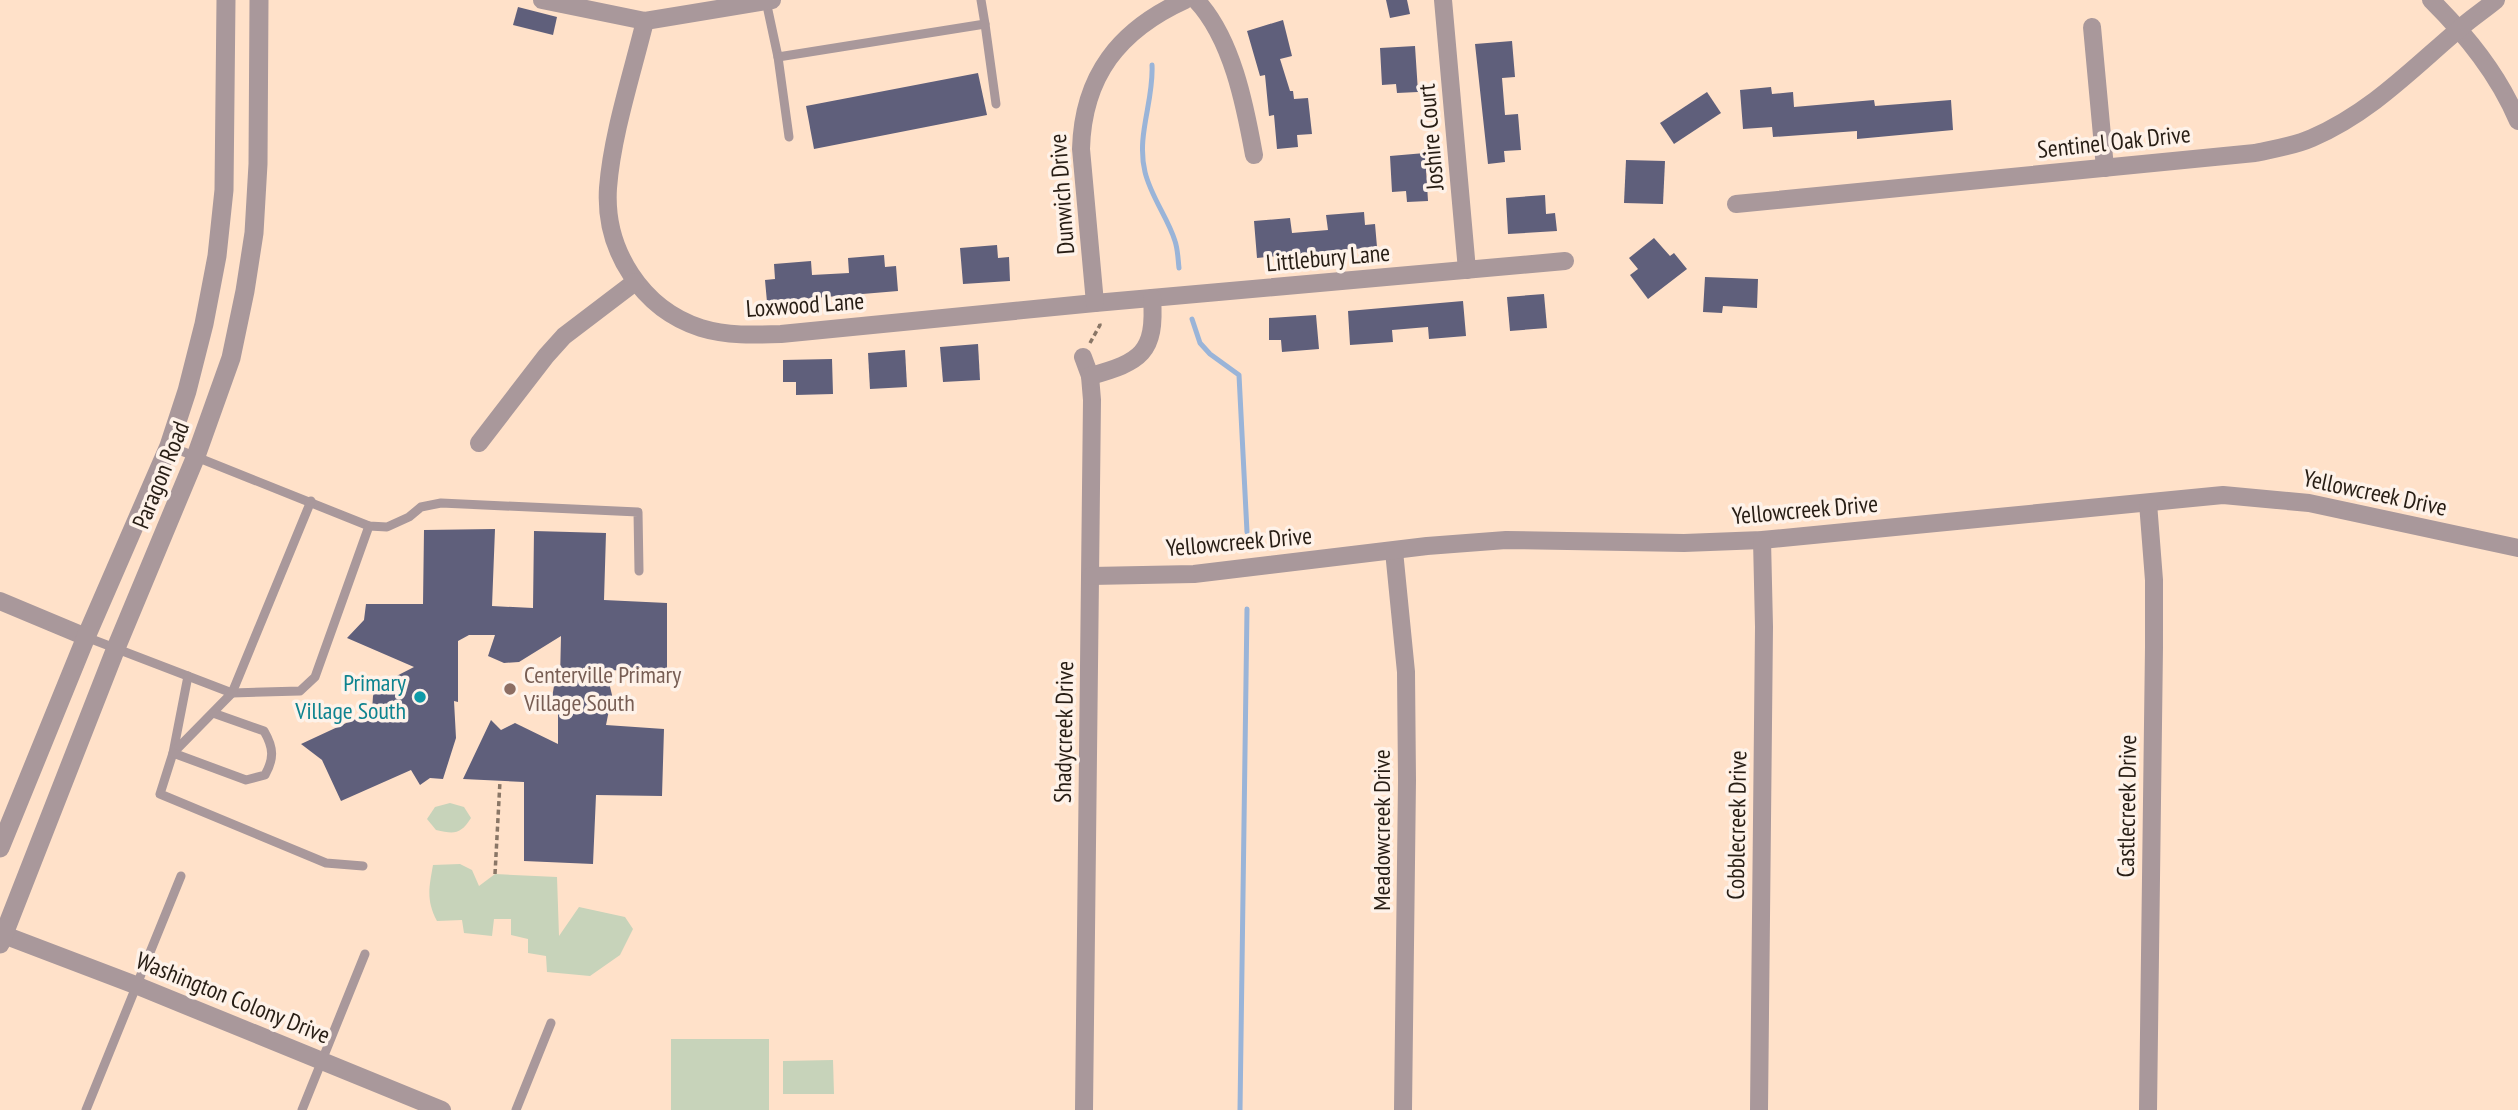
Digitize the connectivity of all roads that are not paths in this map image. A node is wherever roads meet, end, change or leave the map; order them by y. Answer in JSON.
{"nodes":[{"id":1,"x":226,"y":0,"type":"edge"},
{"id":2,"x":259,"y":0,"type":"edge"},
{"id":3,"x":542,"y":0,"type":"edge"},
{"id":4,"x":772,"y":0,"type":"edge"},
{"id":5,"x":981,"y":0,"type":"edge"},
{"id":6,"x":1185,"y":0,"type":"edge"},
{"id":7,"x":1196,"y":0,"type":"edge"},
{"id":8,"x":1443,"y":0,"type":"edge"},
{"id":9,"x":2431,"y":0,"type":"edge"},
{"id":10,"x":2496,"y":0,"type":"edge"},
{"id":11,"x":766,"y":1,"type":"edge"},
{"id":12,"x":645,"y":22,"type":"junction"},
{"id":13,"x":985,"y":24,"type":"junction"},
{"id":14,"x":2092,"y":26,"type":"dead end"},
{"id":15,"x":2459,"y":28,"type":"junction"},
{"id":16,"x":778,"y":57,"type":"junction"},
{"id":17,"x":996,"y":104,"type":"dead end"},
{"id":18,"x":2518,"y":121,"type":"edge"},
{"id":19,"x":789,"y":137,"type":"dead end"},
{"id":20,"x":1254,"y":155,"type":"dead end"},
{"id":21,"x":2105,"y":168,"type":"junction"},
{"id":22,"x":1736,"y":204,"type":"dead end"},
{"id":23,"x":1565,"y":261,"type":"dead end"},
{"id":24,"x":1467,"y":270,"type":"junction"},
{"id":25,"x":635,"y":282,"type":"junction"},
{"id":26,"x":1152,"y":298,"type":"junction"},
{"id":27,"x":1095,"y":303,"type":"junction"},
{"id":28,"x":1083,"y":357,"type":"road end"},
{"id":29,"x":1090,"y":376,"type":"junction"},
{"id":30,"x":480,"y":443,"type":"dead end"},
{"id":31,"x":169,"y":446,"type":"junction"},
{"id":32,"x":196,"y":456,"type":"junction"},
{"id":33,"x":311,"y":501,"type":"junction"},
{"id":34,"x":2148,"y":502,"type":"junction"},
{"id":35,"x":369,"y":526,"type":"junction"},
{"id":36,"x":1762,"y":540,"type":"junction"},
{"id":37,"x":2518,"y":548,"type":"edge"},
{"id":38,"x":1394,"y":551,"type":"junction"},
{"id":39,"x":639,"y":571,"type":"dead end"},
{"id":40,"x":1091,"y":576,"type":"junction"},
{"id":41,"x":0,"y":601,"type":"edge"},
{"id":42,"x":86,"y":637,"type":"junction"},
{"id":43,"x":116,"y":648,"type":"junction"},
{"id":44,"x":188,"y":676,"type":"junction"},
{"id":45,"x":232,"y":693,"type":"junction"},
{"id":46,"x":213,"y":713,"type":"junction"},
{"id":47,"x":173,"y":753,"type":"junction"},
{"id":48,"x":0,"y":848,"type":"edge"},
{"id":49,"x":363,"y":866,"type":"dead end"},
{"id":50,"x":181,"y":876,"type":"dead end"},
{"id":51,"x":2,"y":939,"type":"edge"},
{"id":52,"x":365,"y":954,"type":"dead end"},
{"id":53,"x":138,"y":986,"type":"junction"},
{"id":54,"x":551,"y":1023,"type":"dead end"},
{"id":55,"x":323,"y":1060,"type":"junction"},
{"id":56,"x":86,"y":1110,"type":"edge"},
{"id":57,"x":302,"y":1110,"type":"edge"},
{"id":58,"x":442,"y":1110,"type":"edge"},
{"id":59,"x":516,"y":1110,"type":"edge"},
{"id":60,"x":1084,"y":1110,"type":"edge"},
{"id":61,"x":1403,"y":1110,"type":"edge"},
{"id":62,"x":1759,"y":1110,"type":"edge"},
{"id":63,"x":2148,"y":1110,"type":"edge"}],
"edges":[{"from":1,"to":31,"type":"street","name":"Paragon Road"},
{"from":2,"to":32,"type":"street","name":"Paragon Road"},
{"from":3,"to":12,"type":"street"},
{"from":4,"to":11,"type":"street"},
{"from":5,"to":13,"type":"lane"},
{"from":6,"to":27,"type":"street","name":"Dunwich Drive"},
{"from":7,"to":20,"type":"street"},
{"from":8,"to":24,"type":"street","name":"Joshire Court"},
{"from":9,"to":15,"type":"street"},
{"from":10,"to":15,"type":"street","name":"Sentinel Oak Drive"},
{"from":11,"to":12,"type":"street"},
{"from":11,"to":16,"type":"lane"},
{"from":12,"to":25,"type":"street","name":"Loxwood Lane"},
{"from":13,"to":16,"type":"lane"},
{"from":13,"to":17,"type":"lane"},
{"from":14,"to":21,"type":"street"},
{"from":15,"to":18,"type":"street"},
{"from":15,"to":21,"type":"street","name":"Sentinel Oak Drive"},
{"from":16,"to":19,"type":"lane"},
{"from":21,"to":22,"type":"street","name":"Sentinel Oak Drive"},
{"from":23,"to":24,"type":"street","name":"Littlebury Lane"},
{"from":24,"to":26,"type":"street","name":"Littlebury Lane"},
{"from":25,"to":27,"type":"street","name":"Loxwood Lane"},
{"from":25,"to":30,"type":"street"},
{"from":26,"to":27,"type":"street","name":"Littlebury Lane"},
{"from":26,"to":29,"type":"street"},
{"from":28,"to":29,"type":"street","name":"Shadycreek Drive"},
{"from":29,"to":40,"type":"street","name":"Shadycreek Drive"},
{"from":31,"to":32,"type":"lane"},
{"from":31,"to":42,"type":"street","name":"Paragon Road"},
{"from":32,"to":33,"type":"lane"},
{"from":32,"to":43,"type":"street","name":"Paragon Road"},
{"from":33,"to":35,"type":"lane"},
{"from":33,"to":45,"type":"lane"},
{"from":34,"to":36,"type":"street","name":"Yellowcreek Drive"},
{"from":34,"to":37,"type":"street","name":"Yellowcreek Drive"},
{"from":34,"to":63,"type":"street","name":"Castlecreek Drive"},
{"from":35,"to":39,"type":"lane"},
{"from":35,"to":45,"type":"lane"},
{"from":36,"to":38,"type":"street","name":"Yellowcreek Drive"},
{"from":36,"to":62,"type":"street","name":"Cobblecreek Drive"},
{"from":38,"to":40,"type":"street","name":"Yellowcreek Drive"},
{"from":38,"to":61,"type":"street","name":"Meadowcreek Drive"},
{"from":40,"to":60,"type":"street","name":"Shadycreek Drive"},
{"from":41,"to":42,"type":"street"},
{"from":42,"to":43,"type":"lane"},
{"from":42,"to":48,"type":"street","name":"Paragon Road"},
{"from":43,"to":44,"type":"lane"},
{"from":43,"to":51,"type":"street","name":"Paragon Road"},
{"from":44,"to":45,"type":"lane"},
{"from":44,"to":47,"type":"lane"},
{"from":45,"to":46,"type":"lane"},
{"from":46,"to":47,"type":"lane"},
{"from":46,"to":47,"type":"lane"},
{"from":47,"to":49,"type":"lane"},
{"from":50,"to":53,"type":"lane"},
{"from":51,"to":53,"type":"street","name":"Washington Colony Drive"},
{"from":52,"to":55,"type":"lane"},
{"from":53,"to":55,"type":"street","name":"Washington Colony Drive"},
{"from":53,"to":56,"type":"lane"},
{"from":54,"to":59,"type":"lane"},
{"from":55,"to":57,"type":"lane"},
{"from":55,"to":58,"type":"street","name":"Washington Colony Drive"}]}
